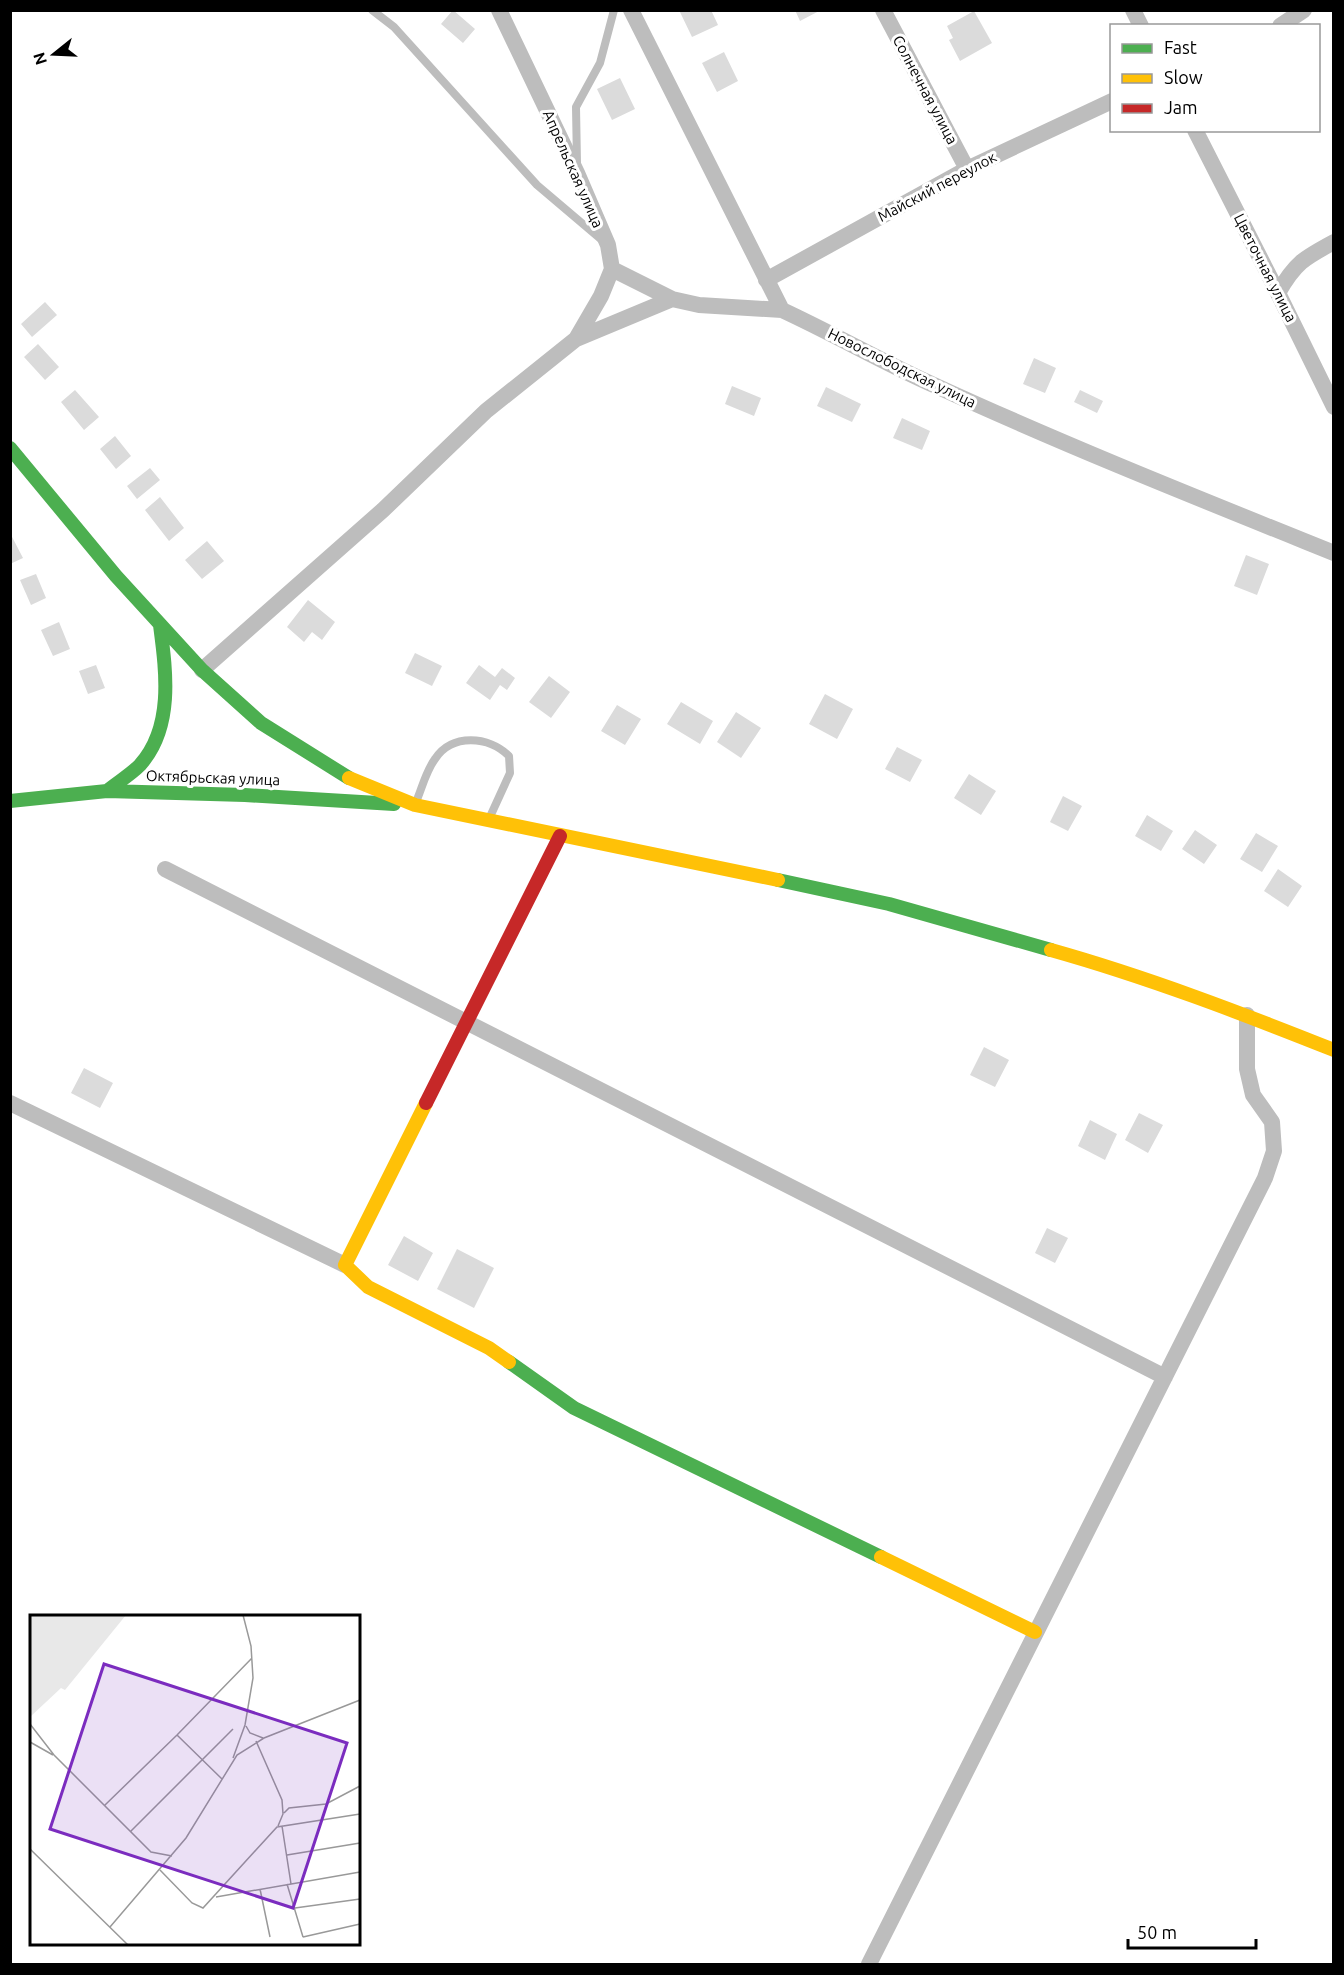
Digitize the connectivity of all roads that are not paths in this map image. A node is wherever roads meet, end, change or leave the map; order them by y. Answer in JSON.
{"nodes":[{"id":1,"x":372,"y":10,"type":"edge"},
{"id":2,"x":499,"y":10,"type":"edge"},
{"id":3,"x":614,"y":10,"type":"edge"},
{"id":4,"x":631,"y":10,"type":"edge"},
{"id":5,"x":883,"y":10,"type":"edge"},
{"id":6,"x":1133,"y":10,"type":"edge"},
{"id":7,"x":1304,"y":10,"type":"edge"},
{"id":8,"x":1140,"y":24,"type":"edge"},
{"id":9,"x":1283,"y":24,"type":"edge"},
{"id":10,"x":1110,"y":102,"type":"edge"},
{"id":11,"x":1196,"y":132,"type":"edge"},
{"id":12,"x":967,"y":169,"type":"junction"},
{"id":13,"x":577,"y":173,"type":"junction"},
{"id":14,"x":1334,"y":242,"type":"edge"},
{"id":15,"x":608,"y":245,"type":"junction"},
{"id":16,"x":612,"y":269,"type":"junction"},
{"id":17,"x":766,"y":280,"type":"junction"},
{"id":18,"x":1278,"y":293,"type":"junction"},
{"id":19,"x":672,"y":299,"type":"junction"},
{"id":20,"x":782,"y":310,"type":"junction"},
{"id":21,"x":576,"y":339,"type":"junction"},
{"id":22,"x":1334,"y":407,"type":"edge"},
{"id":23,"x":10,"y":447,"type":"edge"},
{"id":24,"x":1334,"y":553,"type":"edge"},
{"id":25,"x":160,"y":625,"type":"junction"},
{"id":26,"x":202,"y":669,"type":"junction"},
{"id":27,"x":106,"y":791,"type":"junction"},
{"id":28,"x":10,"y":801,"type":"edge"},
{"id":29,"x":415,"y":805,"type":"junction"},
{"id":30,"x":489,"y":820,"type":"junction"},
{"id":31,"x":560,"y":836,"type":"junction"},
{"id":32,"x":165,"y":869,"type":"dead end"},
{"id":33,"x":1248,"y":1015,"type":"junction"},
{"id":34,"x":467,"y":1022,"type":"junction"},
{"id":35,"x":1334,"y":1050,"type":"edge"},
{"id":36,"x":10,"y":1103,"type":"edge"},
{"id":37,"x":345,"y":1265,"type":"junction"},
{"id":38,"x":1164,"y":1377,"type":"junction"},
{"id":39,"x":1035,"y":1632,"type":"junction"},
{"id":40,"x":869,"y":1965,"type":"edge"}],
"edges":[{"from":1,"to":15,"type":"lane"},
{"from":2,"to":13,"type":"street","name":"Апрельская улица"},
{"from":3,"to":13,"type":"lane"},
{"from":4,"to":17,"type":"street"},
{"from":5,"to":12,"type":"street","name":"Солнечная улица"},
{"from":6,"to":8,"type":"street"},
{"from":7,"to":9,"type":"street"},
{"from":10,"to":12,"type":"street","name":"Майский переулок"},
{"from":11,"to":18,"type":"street","name":"Цветочная улица"},
{"from":12,"to":17,"type":"street","name":"Майский переулок"},
{"from":13,"to":15,"type":"street","name":"Апрельская улица"},
{"from":14,"to":18,"type":"street"},
{"from":15,"to":16,"type":"street","name":"Апрельская улица"},
{"from":16,"to":19,"type":"street"},
{"from":16,"to":21,"type":"street"},
{"from":17,"to":20,"type":"street"},
{"from":18,"to":22,"type":"street","name":"Цветочная улица"},
{"from":19,"to":20,"type":"street"},
{"from":19,"to":21,"type":"street"},
{"from":20,"to":24,"type":"street","name":"Новослободская улица"},
{"from":21,"to":26,"type":"street"},
{"from":23,"to":25,"type":"street"},
{"from":25,"to":26,"type":"street"},
{"from":25,"to":27,"type":"street"},
{"from":26,"to":29,"type":"street"},
{"from":27,"to":28,"type":"street","name":"Октябрьская улица"},
{"from":27,"to":29,"type":"street","name":"Октябрьская улица"},
{"from":29,"to":30,"type":"street"},
{"from":29,"to":30,"type":"lane"},
{"from":30,"to":31,"type":"street"},
{"from":31,"to":33,"type":"street"},
{"from":31,"to":34,"type":"street"},
{"from":32,"to":34,"type":"street"},
{"from":33,"to":35,"type":"street"},
{"from":33,"to":38,"type":"street"},
{"from":34,"to":37,"type":"street"},
{"from":34,"to":38,"type":"street"},
{"from":36,"to":37,"type":"street"},
{"from":37,"to":39,"type":"street"},
{"from":38,"to":39,"type":"street"},
{"from":39,"to":40,"type":"street"}]}
